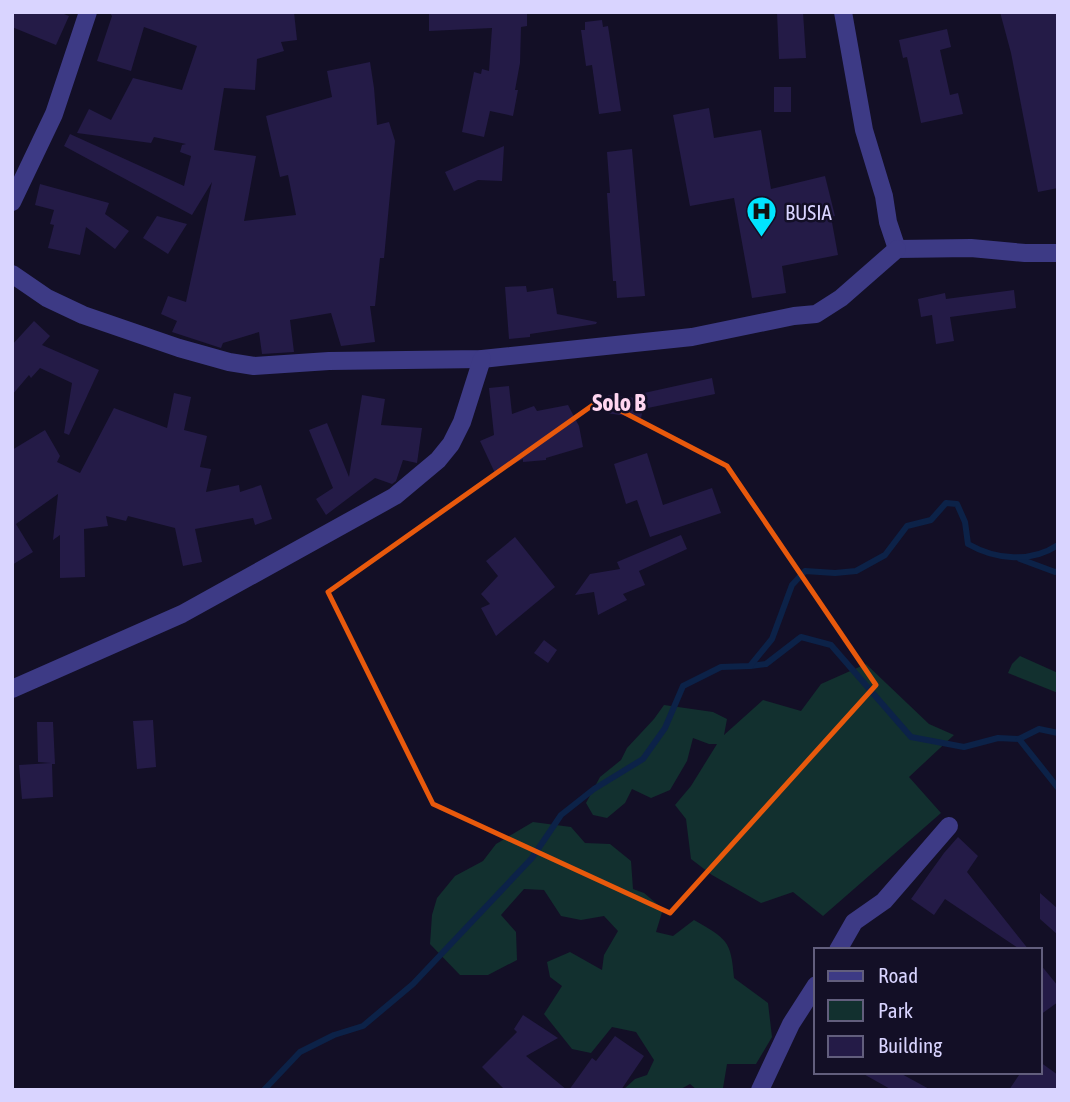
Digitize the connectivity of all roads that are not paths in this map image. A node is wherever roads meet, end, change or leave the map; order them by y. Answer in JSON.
{"nodes":[{"id":1,"x":88,"y":12,"type":"edge"},
{"id":2,"x":843,"y":12,"type":"edge"},
{"id":3,"x":12,"y":202,"type":"edge"},
{"id":4,"x":897,"y":249,"type":"junction"},
{"id":5,"x":1058,"y":254,"type":"edge"},
{"id":6,"x":12,"y":274,"type":"edge"},
{"id":7,"x":482,"y":359,"type":"junction"},
{"id":8,"x":12,"y":689,"type":"edge"},
{"id":9,"x":948,"y":826,"type":"dead end"},
{"id":10,"x":839,"y":948,"type":"edge"},
{"id":11,"x":814,"y":988,"type":"edge"},
{"id":12,"x":760,"y":1090,"type":"edge"}],
"edges":[{"from":1,"to":3,"type":"street"},
{"from":2,"to":4,"type":"street"},
{"from":4,"to":5,"type":"street"},
{"from":4,"to":7,"type":"street"},
{"from":6,"to":7,"type":"street"},
{"from":7,"to":8,"type":"street"},
{"from":9,"to":10,"type":"street"},
{"from":11,"to":12,"type":"street"}]}
